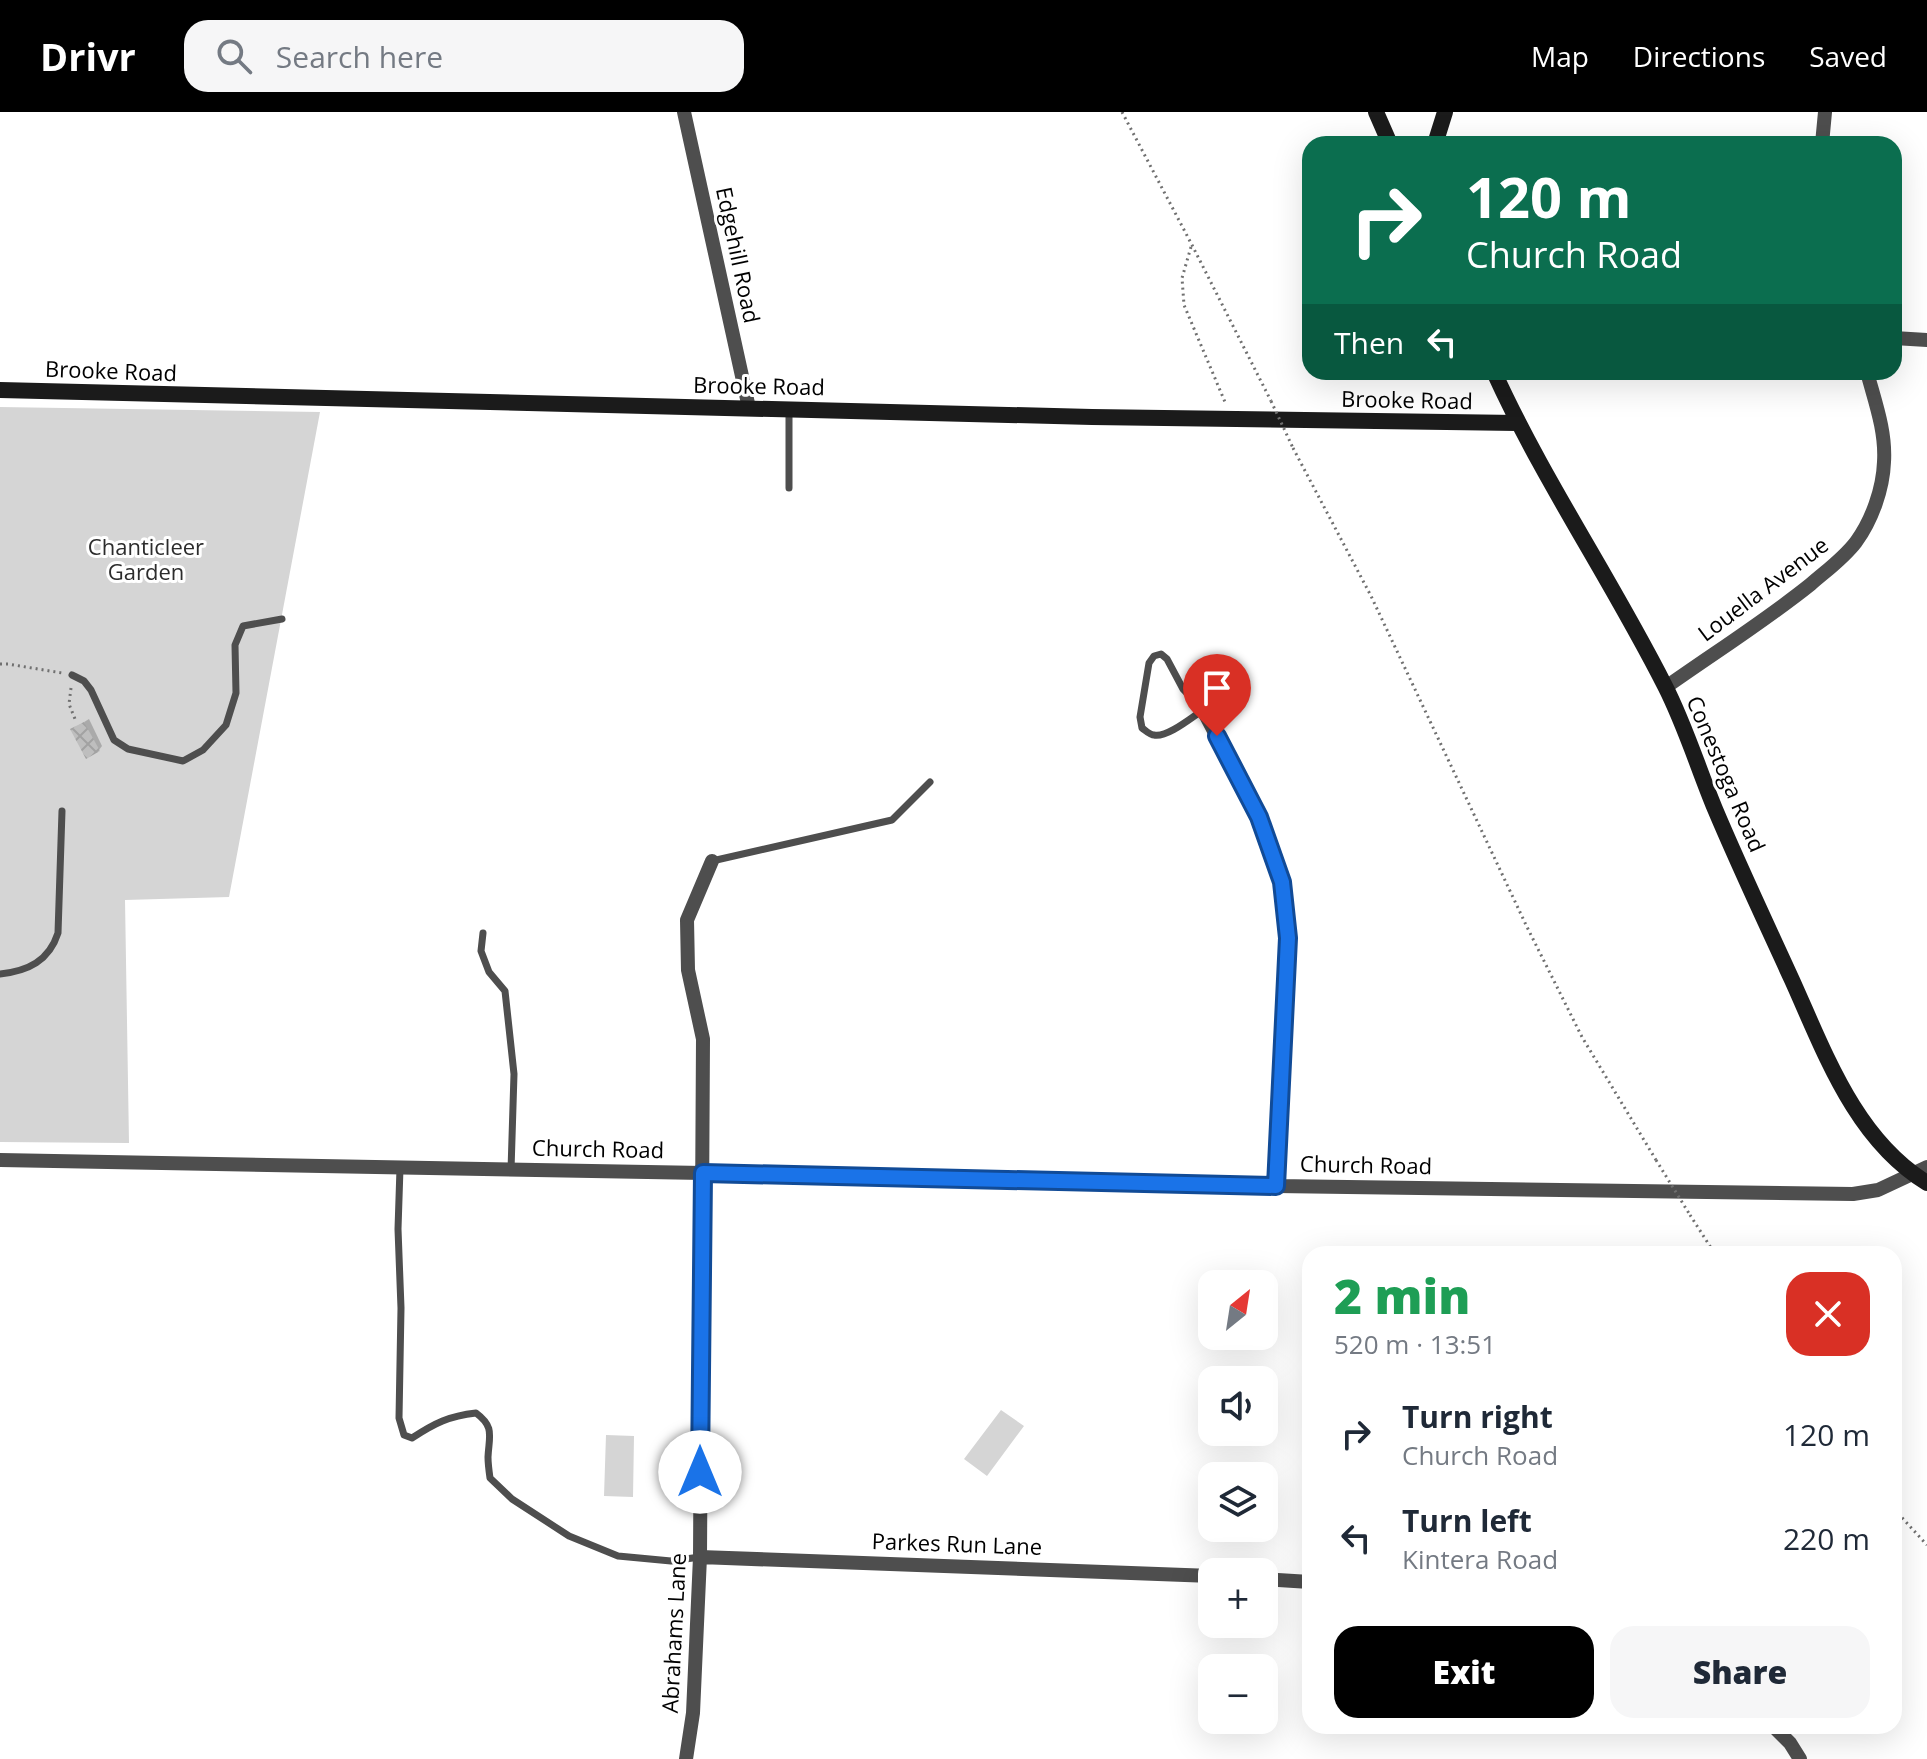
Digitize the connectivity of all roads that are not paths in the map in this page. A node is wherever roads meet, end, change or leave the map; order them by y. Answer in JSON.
{"nodes":[{"id":1,"x":684,"y":112,"type":"edge"},
{"id":2,"x":1376,"y":112,"type":"edge"},
{"id":3,"x":1445,"y":112,"type":"edge"},
{"id":4,"x":1825,"y":112,"type":"edge"},
{"id":5,"x":1386,"y":136,"type":"edge"},
{"id":6,"x":1438,"y":136,"type":"edge"},
{"id":7,"x":1823,"y":136,"type":"edge"},
{"id":8,"x":1902,"y":338,"type":"edge"},
{"id":9,"x":1927,"y":340,"type":"edge"},
{"id":10,"x":1498,"y":380,"type":"edge"},
{"id":11,"x":1869,"y":380,"type":"edge"},
{"id":12,"x":0,"y":390,"type":"edge"},
{"id":13,"x":749,"y":408,"type":"junction"},
{"id":14,"x":789,"y":409,"type":"junction"},
{"id":15,"x":1517,"y":423,"type":"junction"},
{"id":16,"x":789,"y":488,"type":"dead end"},
{"id":17,"x":282,"y":619,"type":"dead end"},
{"id":18,"x":72,"y":675,"type":"road end"},
{"id":19,"x":1666,"y":687,"type":"junction"},
{"id":20,"x":1203,"y":710,"type":"junction"},
{"id":21,"x":930,"y":782,"type":"dead end"},
{"id":22,"x":62,"y":811,"type":"dead end"},
{"id":23,"x":712,"y":861,"type":"joint"},
{"id":24,"x":483,"y":933,"type":"dead end"},
{"id":25,"x":0,"y":974,"type":"edge"},
{"id":26,"x":1927,"y":1158,"type":"edge"},
{"id":27,"x":0,"y":1160,"type":"edge"},
{"id":28,"x":400,"y":1168,"type":"junction"},
{"id":29,"x":511,"y":1170,"type":"junction"},
{"id":30,"x":1919,"y":1170,"type":"edge"},
{"id":31,"x":703,"y":1173,"type":"junction"},
{"id":32,"x":1927,"y":1183,"type":"edge"},
{"id":33,"x":1276,"y":1186,"type":"junction"},
{"id":34,"x":700,"y":1557,"type":"junction"},
{"id":35,"x":1198,"y":1575,"type":"edge"},
{"id":36,"x":1278,"y":1580,"type":"edge"},
{"id":37,"x":1302,"y":1581,"type":"edge"},
{"id":38,"x":1781,"y":1734,"type":"edge"},
{"id":39,"x":686,"y":1759,"type":"edge"},
{"id":40,"x":1800,"y":1759,"type":"edge"}],
"edges":[{"from":1,"to":13,"type":"street","name":"Edgehill Road"},
{"from":2,"to":5,"type":"main road"},
{"from":3,"to":6,"type":"main road"},
{"from":4,"to":7,"type":"street"},
{"from":8,"to":9,"type":"street"},
{"from":10,"to":15,"type":"main road","name":"Conestoga Road"},
{"from":11,"to":19,"type":"street","name":"Louella Avenue"},
{"from":12,"to":13,"type":"main road","name":"Brooke Road"},
{"from":13,"to":14,"type":"main road","name":"Brooke Road"},
{"from":14,"to":15,"type":"main road","name":"Brooke Road"},
{"from":14,"to":16,"type":"lane"},
{"from":15,"to":19,"type":"main road","name":"Conestoga Road"},
{"from":17,"to":18,"type":"lane"},
{"from":19,"to":30,"type":"main road","name":"Conestoga Road"},
{"from":20,"to":20,"type":"lane"},
{"from":20,"to":33,"type":"street"},
{"from":21,"to":23,"type":"lane"},
{"from":22,"to":25,"type":"lane"},
{"from":23,"to":31,"type":"street","name":"Abrahams Lane"},
{"from":24,"to":29,"type":"lane"},
{"from":26,"to":30,"type":"street","name":"Church Road"},
{"from":27,"to":28,"type":"street","name":"Church Road"},
{"from":28,"to":29,"type":"street","name":"Church Road"},
{"from":28,"to":34,"type":"lane"},
{"from":29,"to":31,"type":"street","name":"Church Road"},
{"from":30,"to":32,"type":"main road","name":"Conestoga Road"},
{"from":30,"to":33,"type":"street","name":"Church Road"},
{"from":31,"to":33,"type":"street","name":"Church Road"},
{"from":31,"to":34,"type":"street","name":"Abrahams Lane"},
{"from":34,"to":35,"type":"street","name":"Parkes Run Lane"},
{"from":34,"to":39,"type":"street","name":"Abrahams Lane"},
{"from":36,"to":37,"type":"street"},
{"from":38,"to":40,"type":"street"}]}
